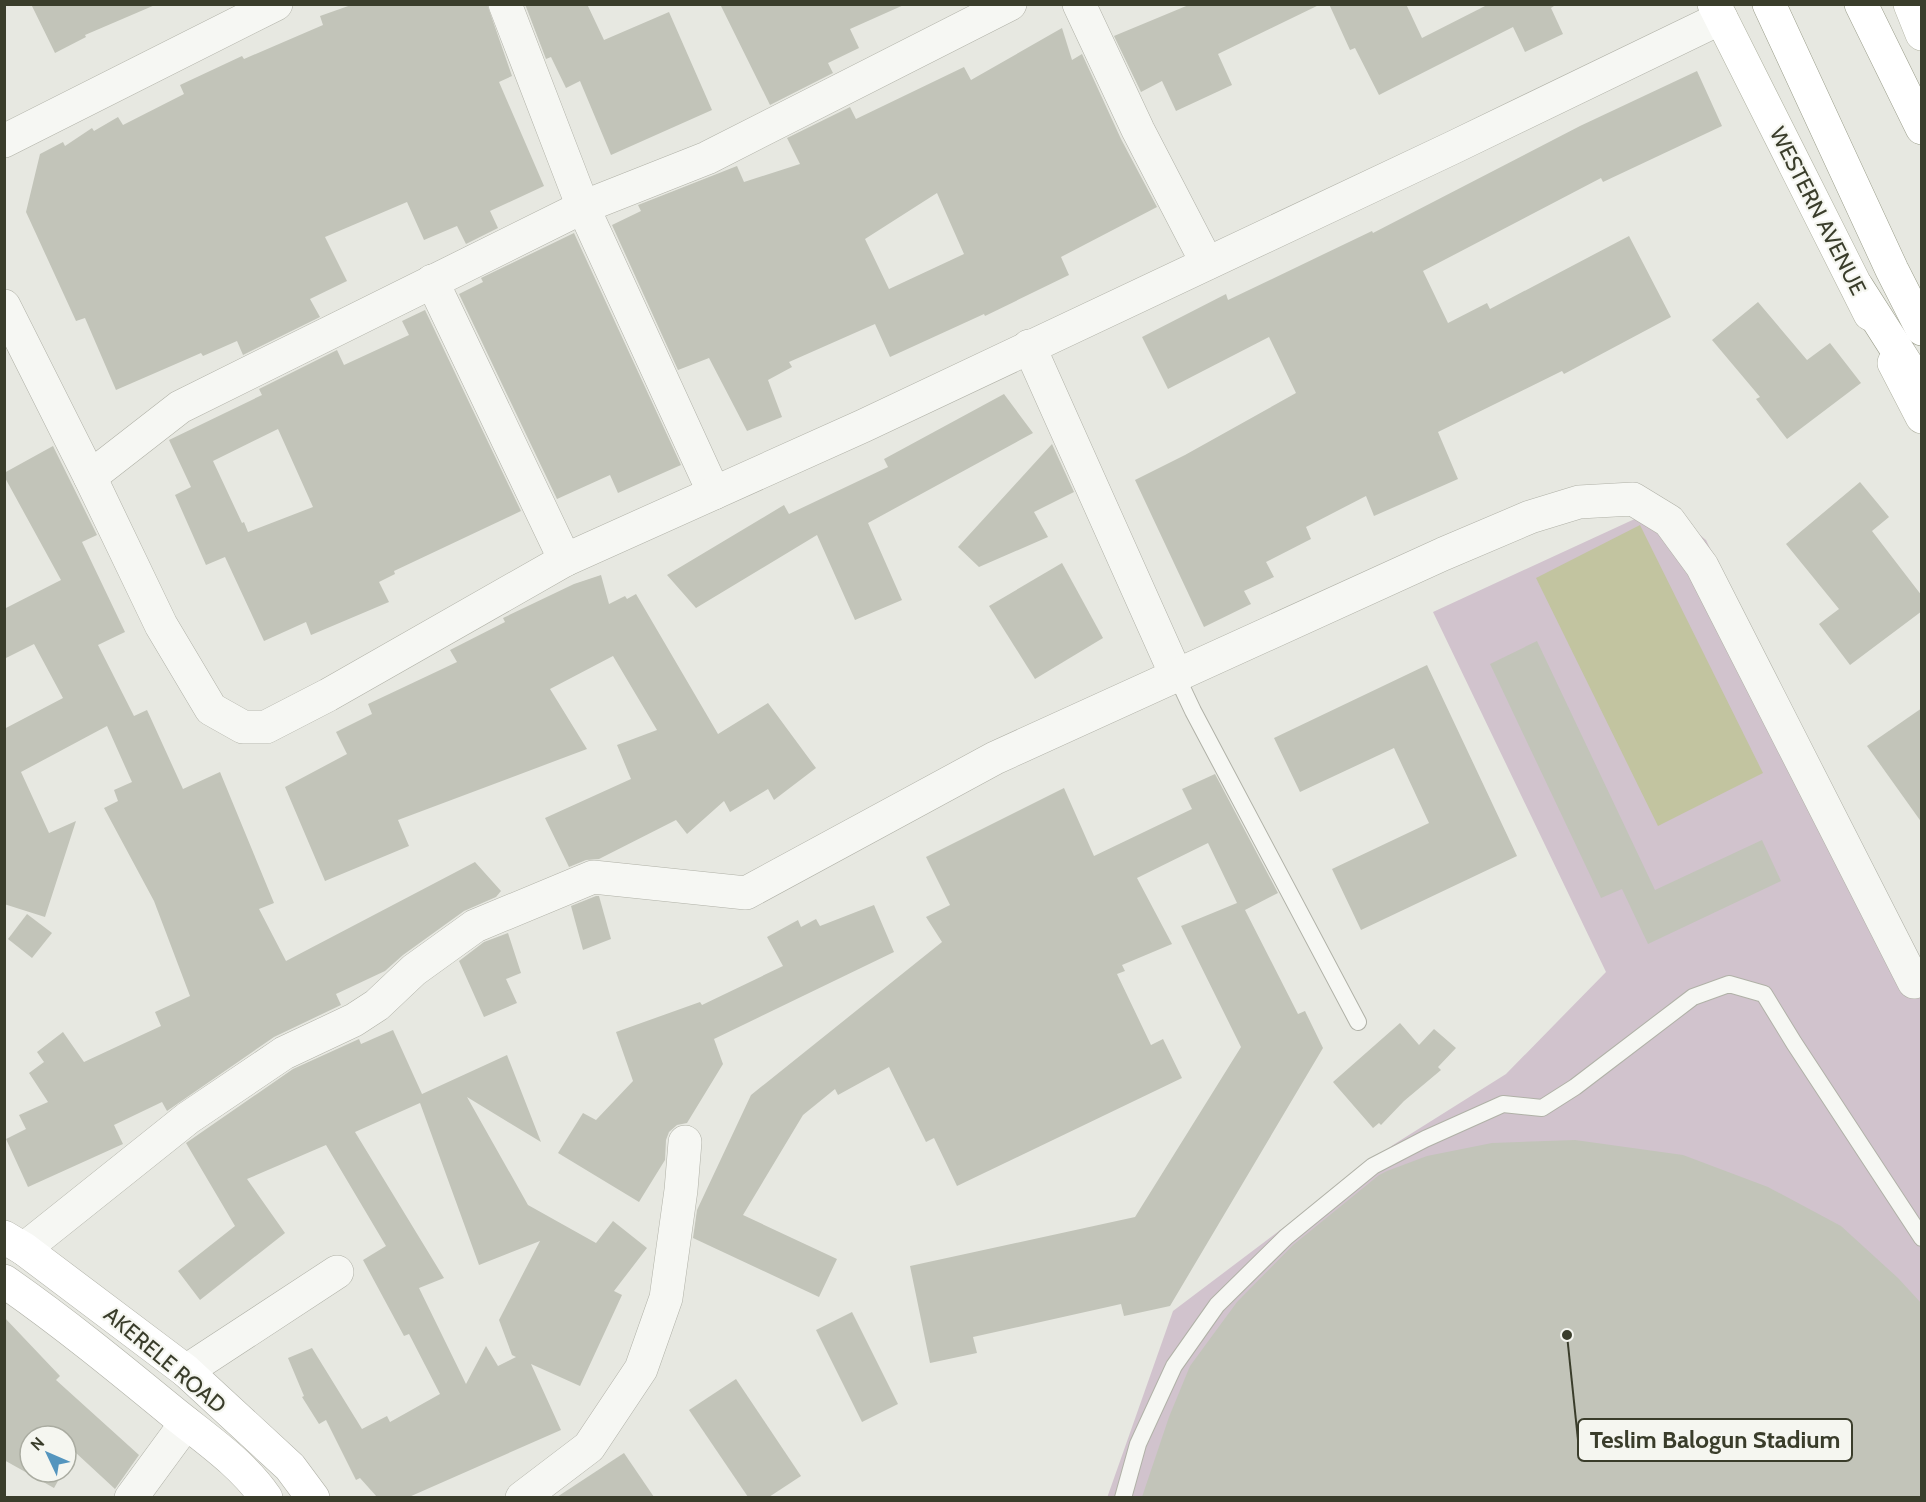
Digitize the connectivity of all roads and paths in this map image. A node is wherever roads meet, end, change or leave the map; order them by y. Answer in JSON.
{"nodes":[{"id":1,"x":276,"y":4,"type":"edge"},
{"id":2,"x":505,"y":4,"type":"edge"},
{"id":3,"x":1010,"y":4,"type":"edge"},
{"id":4,"x":1079,"y":4,"type":"edge"},
{"id":5,"x":1769,"y":4,"type":"edge"},
{"id":6,"x":1910,"y":4,"type":"edge"},
{"id":7,"x":1862,"y":7,"type":"edge"},
{"id":8,"x":1718,"y":11,"type":"edge"},
{"id":9,"x":1922,"y":34,"type":"edge"},
{"id":10,"x":1922,"y":128,"type":"edge"},
{"id":11,"x":4,"y":141,"type":"edge"},
{"id":12,"x":583,"y":207,"type":"junction"},
{"id":13,"x":1207,"y":263,"type":"junction"},
{"id":14,"x":1892,"y":270,"type":"junction"},
{"id":15,"x":432,"y":281,"type":"junction"},
{"id":16,"x":1857,"y":287,"type":"junction"},
{"id":17,"x":8,"y":322,"type":"edge"},
{"id":18,"x":1922,"y":329,"type":"edge"},
{"id":19,"x":1029,"y":346,"type":"junction"},
{"id":20,"x":1922,"y":346,"type":"edge"},
{"id":21,"x":1922,"y":389,"type":"edge"},
{"id":22,"x":1922,"y":417,"type":"edge"},
{"id":23,"x":90,"y":477,"type":"junction"},
{"id":24,"x":714,"y":493,"type":"junction"},
{"id":25,"x":565,"y":560,"type":"junction"},
{"id":26,"x":1177,"y":677,"type":"junction"},
{"id":27,"x":1914,"y":982,"type":"dead end"},
{"id":28,"x":1358,"y":1022,"type":"dead end"},
{"id":29,"x":685,"y":1142,"type":"dead end"},
{"id":30,"x":1922,"y":1238,"type":"edge"},
{"id":31,"x":14,"y":1243,"type":"edge"},
{"id":32,"x":337,"y":1272,"type":"dead end"},
{"id":33,"x":4,"y":1281,"type":"edge"},
{"id":34,"x":186,"y":1371,"type":"junction"},
{"id":35,"x":186,"y":1423,"type":"junction"},
{"id":36,"x":131,"y":1497,"type":"edge"},
{"id":37,"x":266,"y":1497,"type":"edge"},
{"id":38,"x":313,"y":1497,"type":"edge"},
{"id":39,"x":522,"y":1497,"type":"edge"},
{"id":40,"x":1123,"y":1497,"type":"edge"}],
"edges":[{"from":1,"to":11,"type":"street"},
{"from":2,"to":12,"type":"street"},
{"from":3,"to":12,"type":"street"},
{"from":4,"to":13,"type":"street"},
{"from":5,"to":14,"type":"main road","name":"WESTERN AVENUE"},
{"from":6,"to":9,"type":"main road"},
{"from":7,"to":10,"type":"main road"},
{"from":8,"to":13,"type":"street"},
{"from":8,"to":16,"type":"main road","name":"WESTERN AVENUE"},
{"from":12,"to":15,"type":"street"},
{"from":12,"to":24,"type":"street"},
{"from":13,"to":19,"type":"street"},
{"from":14,"to":18,"type":"main road","name":"WESTERN AVENUE"},
{"from":14,"to":20,"type":"main road"},
{"from":15,"to":23,"type":"street"},
{"from":15,"to":25,"type":"street"},
{"from":16,"to":21,"type":"main road"},
{"from":16,"to":22,"type":"main road","name":"WESTERN AVENUE"},
{"from":17,"to":23,"type":"street"},
{"from":19,"to":24,"type":"street"},
{"from":19,"to":26,"type":"street"},
{"from":23,"to":25,"type":"street"},
{"from":24,"to":25,"type":"street"},
{"from":26,"to":27,"type":"street"},
{"from":26,"to":28,"type":"lane"},
{"from":26,"to":31,"type":"street"},
{"from":29,"to":39,"type":"street"},
{"from":30,"to":40,"type":"lane"},
{"from":31,"to":34,"type":"main road","name":"AKERELE ROAD"},
{"from":32,"to":34,"type":"street"},
{"from":33,"to":35,"type":"main road"},
{"from":34,"to":38,"type":"main road","name":"AKERELE ROAD"},
{"from":35,"to":36,"type":"street"},
{"from":35,"to":37,"type":"main road"}]}
